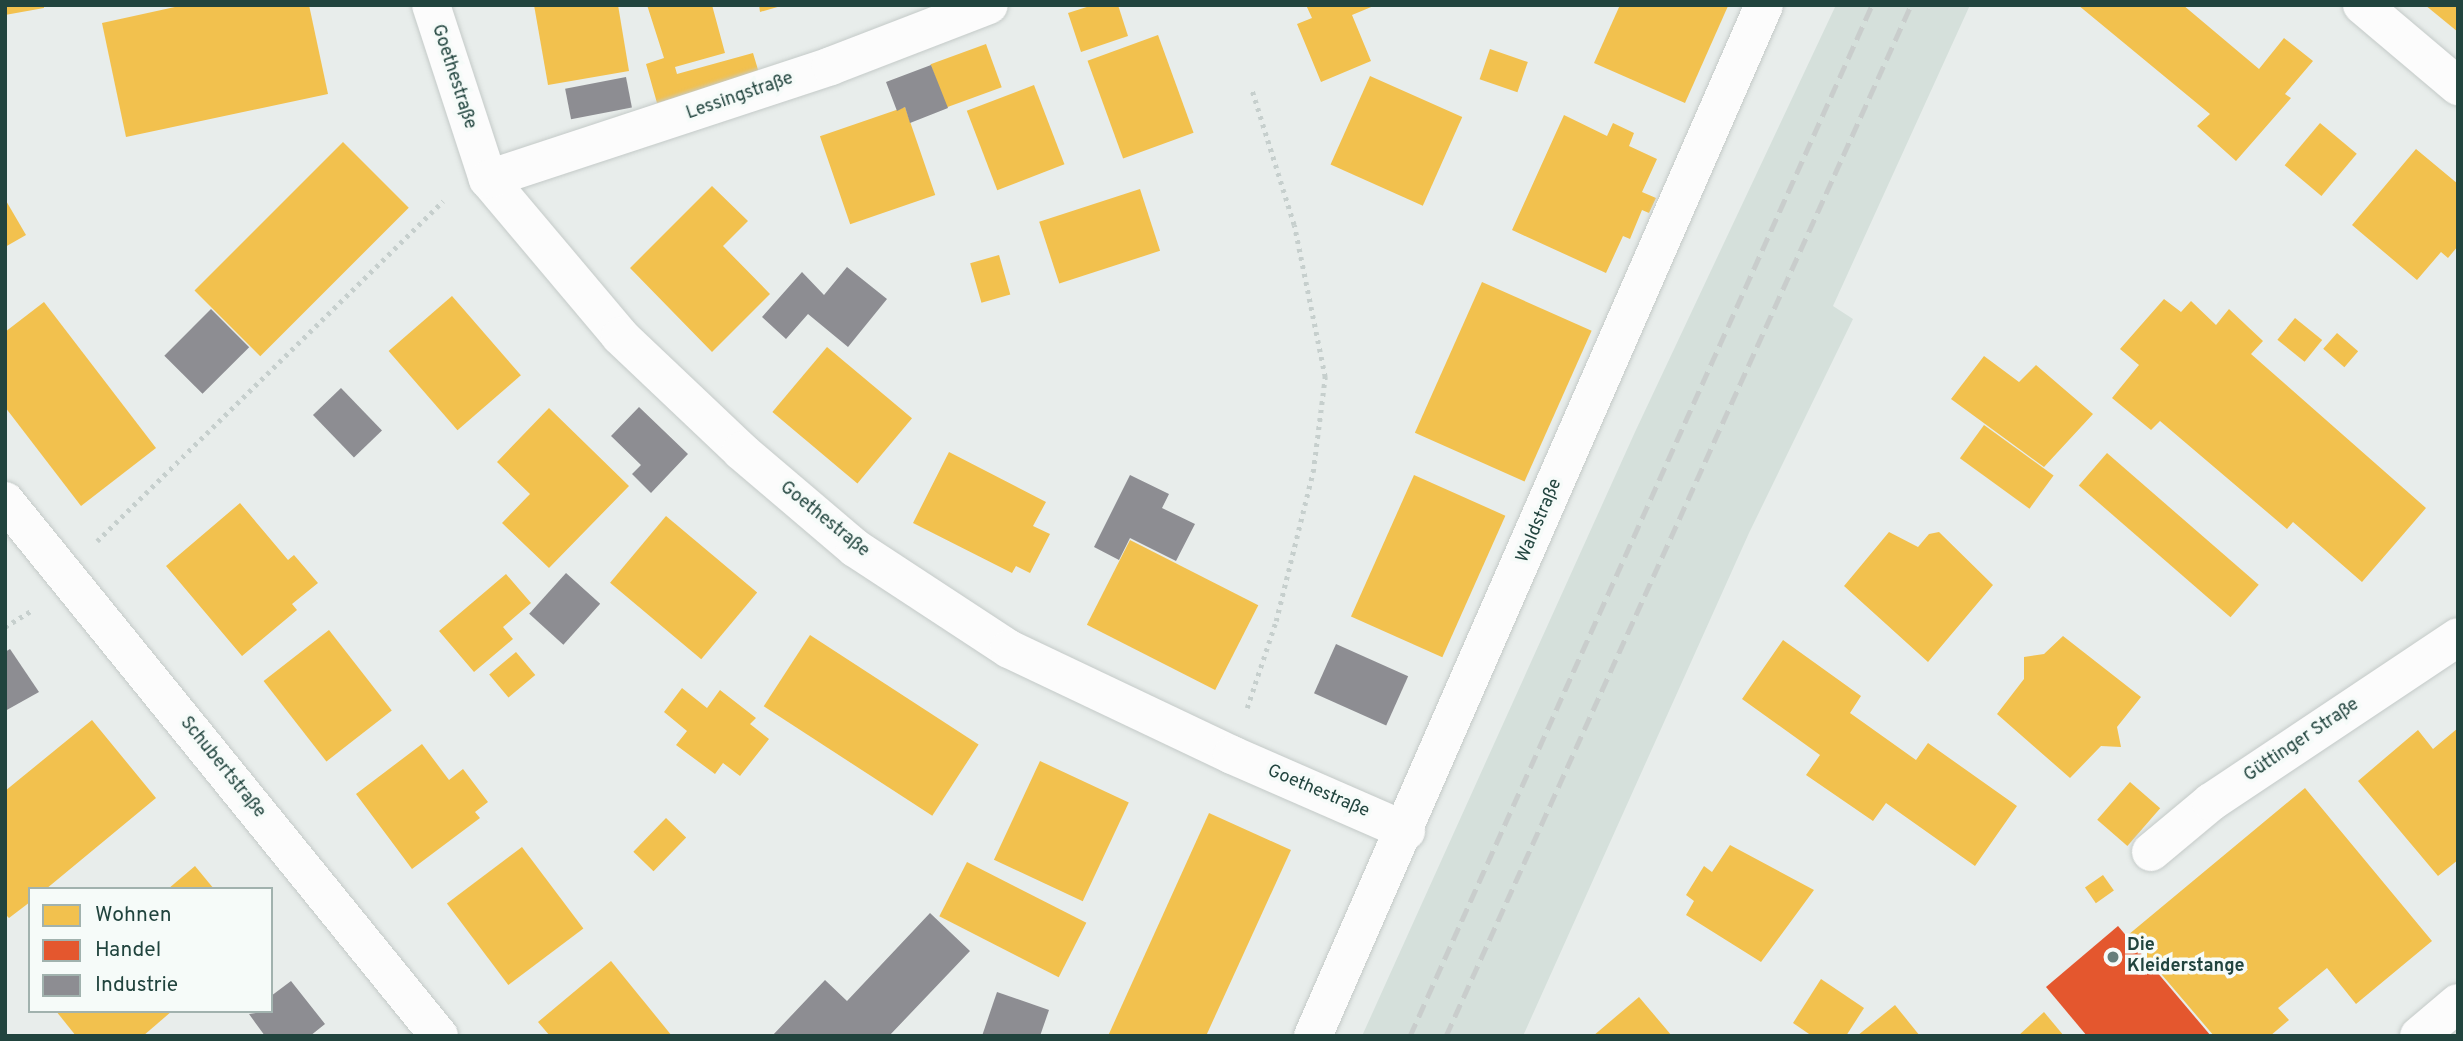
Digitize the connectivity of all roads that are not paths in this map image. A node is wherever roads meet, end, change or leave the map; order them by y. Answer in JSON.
{"nodes":[{"id":1,"x":431,"y":5,"type":"edge"},
{"id":2,"x":989,"y":5,"type":"edge"},
{"id":3,"x":1764,"y":5,"type":"edge"},
{"id":4,"x":2362,"y":5,"type":"edge"},
{"id":5,"x":2458,"y":86,"type":"edge"},
{"id":6,"x":485,"y":171,"type":"junction"},
{"id":7,"x":5,"y":500,"type":"edge"},
{"id":8,"x":2458,"y":637,"type":"edge"},
{"id":9,"x":1406,"y":831,"type":"junction"},
{"id":10,"x":2151,"y":852,"type":"dead end"},
{"id":11,"x":2458,"y":1003,"type":"edge"},
{"id":12,"x":439,"y":1036,"type":"edge"},
{"id":13,"x":1313,"y":1036,"type":"edge"},
{"id":14,"x":2418,"y":1036,"type":"edge"}],
"edges":[{"from":1,"to":6,"type":"street","name":"Goethestraße"},
{"from":2,"to":6,"type":"street","name":"Lessingstraße"},
{"from":3,"to":9,"type":"street","name":"Waldstraße"},
{"from":4,"to":5,"type":"street"},
{"from":6,"to":9,"type":"street","name":"Goethestraße"},
{"from":7,"to":12,"type":"street","name":"Schubertstraße"},
{"from":8,"to":10,"type":"street","name":"Güttinger Straße"},
{"from":9,"to":13,"type":"street","name":"Waldstraße"},
{"from":11,"to":14,"type":"street"}]}
